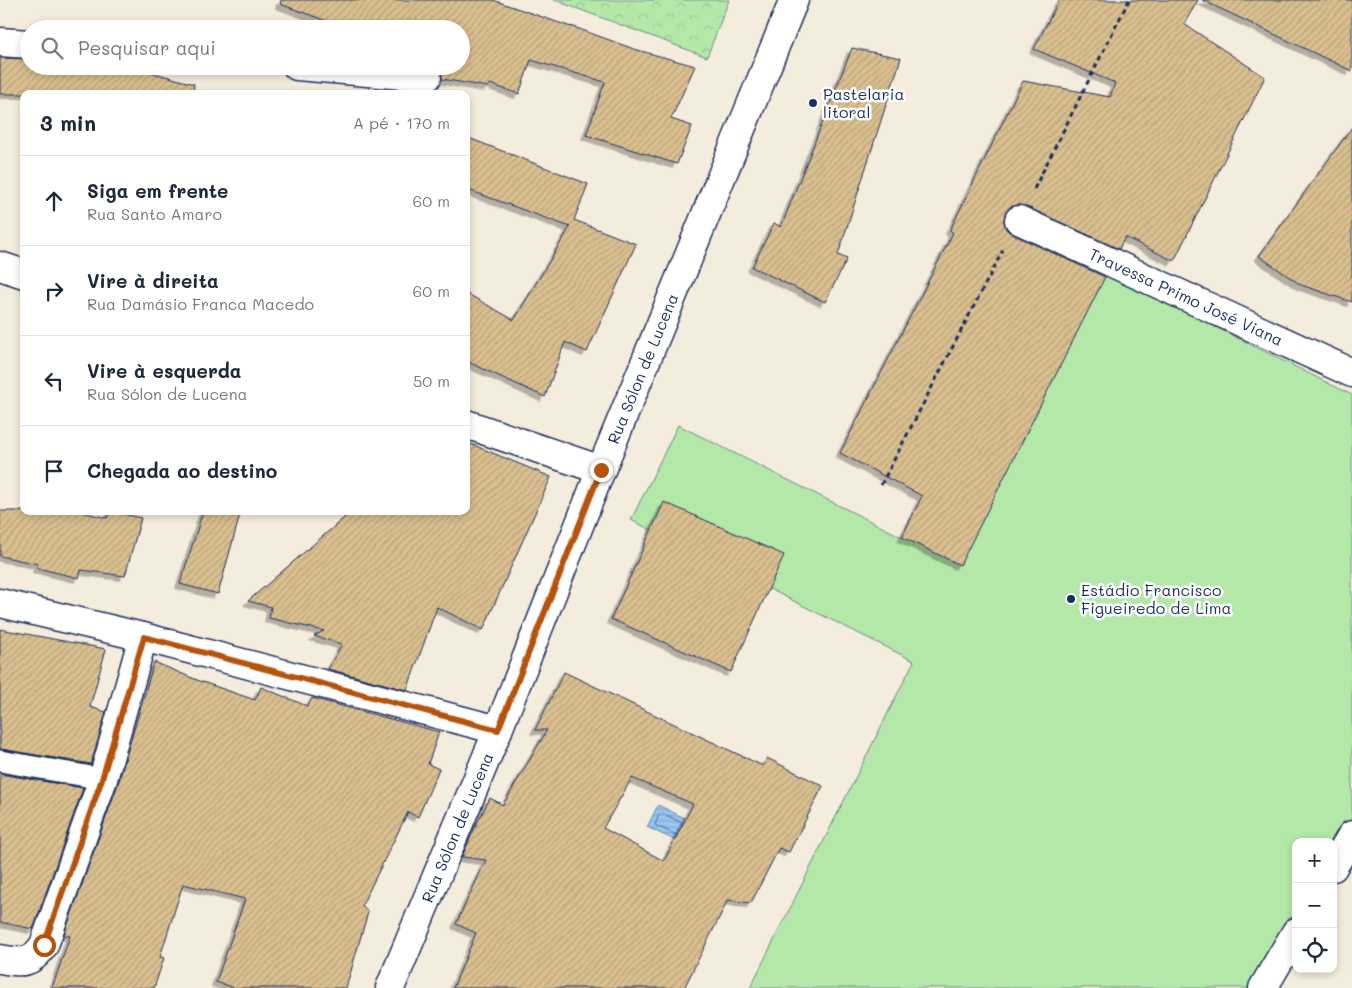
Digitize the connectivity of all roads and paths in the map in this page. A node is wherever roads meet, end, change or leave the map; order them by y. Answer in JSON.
{"nodes":[{"id":1,"x":794,"y":0,"type":"edge"},
{"id":2,"x":0,"y":42,"type":"edge"},
{"id":3,"x":20,"y":43,"type":"edge"},
{"id":4,"x":403,"y":75,"type":"edge"},
{"id":5,"x":427,"y":77,"type":"dead end"},
{"id":6,"x":1019,"y":220,"type":"dead end"},
{"id":7,"x":0,"y":266,"type":"edge"},
{"id":8,"x":20,"y":273,"type":"edge"},
{"id":9,"x":1352,"y":373,"type":"edge"},
{"id":10,"x":470,"y":425,"type":"edge"},
{"id":11,"x":601,"y":470,"type":"junction"},
{"id":12,"x":0,"y":603,"type":"edge"},
{"id":13,"x":144,"y":637,"type":"junction"},
{"id":14,"x":498,"y":730,"type":"junction"},
{"id":15,"x":0,"y":761,"type":"edge"},
{"id":16,"x":102,"y":779,"type":"junction"},
{"id":17,"x":1352,"y":835,"type":"edge"},
{"id":18,"x":1337,"y":861,"type":"edge"},
{"id":19,"x":1292,"y":939,"type":"edge"},
{"id":20,"x":0,"y":959,"type":"edge"},
{"id":21,"x":390,"y":988,"type":"edge"},
{"id":22,"x":1263,"y":988,"type":"edge"}],
"edges":[{"from":1,"to":11,"type":"street","name":"Rua Sólon de Lucena"},
{"from":2,"to":3,"type":"street"},
{"from":4,"to":5,"type":"street"},
{"from":6,"to":9,"type":"street","name":"Travessa Primo José Viana"},
{"from":7,"to":8,"type":"street"},
{"from":10,"to":11,"type":"street"},
{"from":11,"to":14,"type":"street","name":"Rua Sólon de Lucena"},
{"from":12,"to":13,"type":"street"},
{"from":13,"to":14,"type":"street"},
{"from":13,"to":16,"type":"street"},
{"from":14,"to":21,"type":"street","name":"Rua Sólon de Lucena"},
{"from":15,"to":16,"type":"lane"},
{"from":16,"to":20,"type":"street"},
{"from":17,"to":18,"type":"street"},
{"from":19,"to":22,"type":"street"}]}
